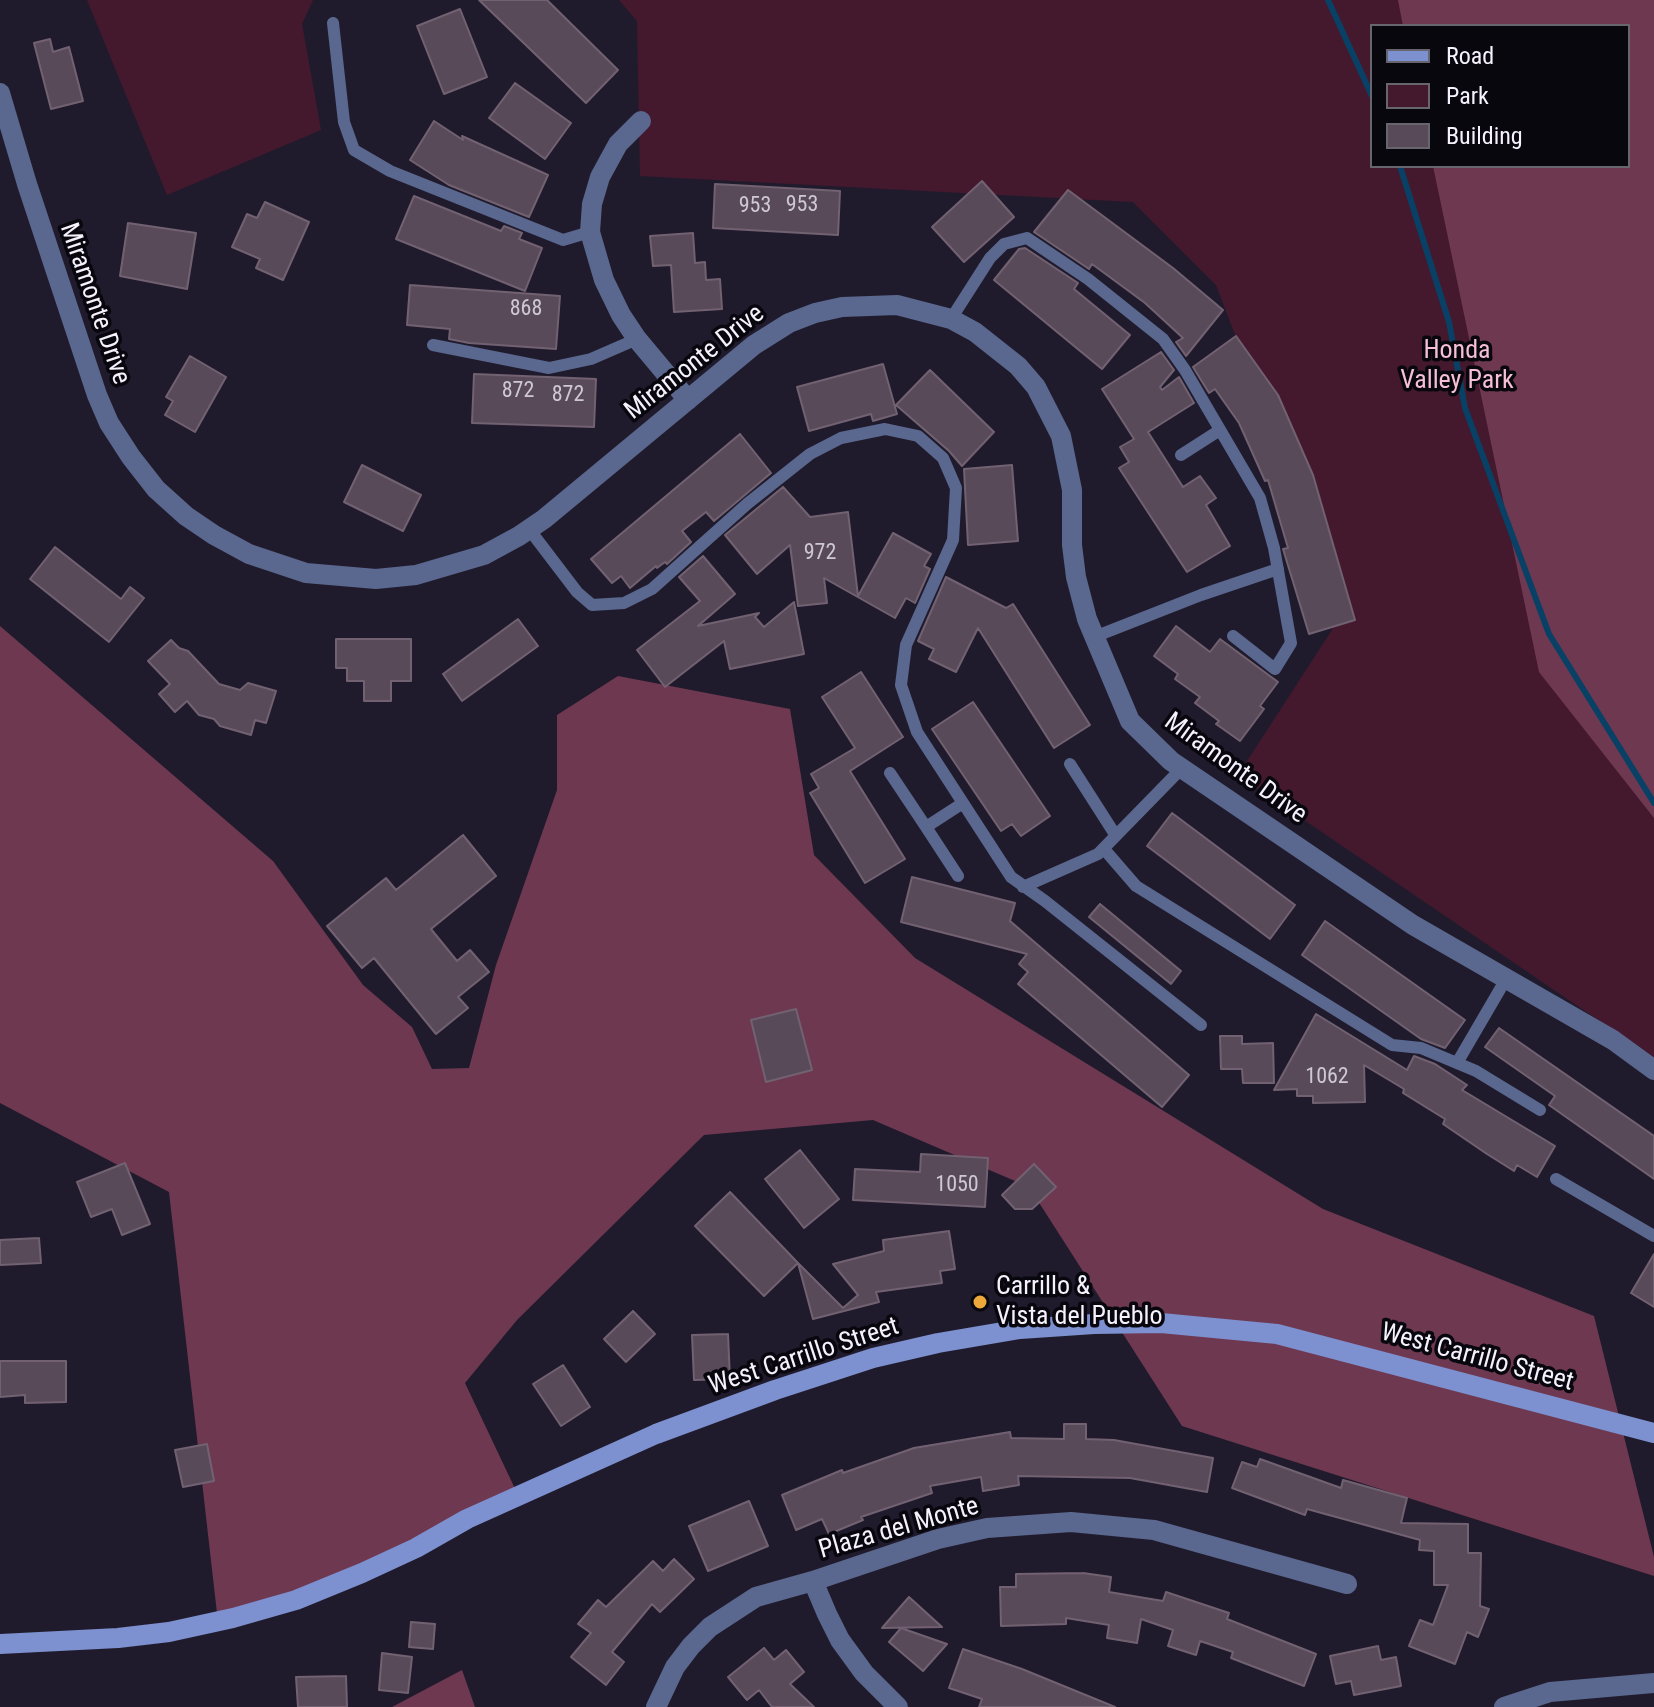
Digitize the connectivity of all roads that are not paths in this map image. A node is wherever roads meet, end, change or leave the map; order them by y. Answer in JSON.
{"nodes":[{"id":1,"x":333,"y":23,"type":"dead end"},
{"id":2,"x":0,"y":93,"type":"edge"},
{"id":3,"x":641,"y":121,"type":"dead end"},
{"id":4,"x":590,"y":232,"type":"junction"},
{"id":5,"x":951,"y":319,"type":"junction"},
{"id":6,"x":637,"y":339,"type":"junction"},
{"id":7,"x":433,"y":345,"type":"dead end"},
{"id":8,"x":688,"y":400,"type":"junction"},
{"id":9,"x":1220,"y":430,"type":"junction"},
{"id":10,"x":1181,"y":455,"type":"dead end"},
{"id":11,"x":529,"y":529,"type":"junction"},
{"id":12,"x":1278,"y":569,"type":"junction"},
{"id":13,"x":1233,"y":636,"type":"dead end"},
{"id":14,"x":1094,"y":637,"type":"junction"},
{"id":15,"x":1070,"y":764,"type":"dead end"},
{"id":16,"x":1182,"y":768,"type":"junction"},
{"id":17,"x":890,"y":773,"type":"dead end"},
{"id":18,"x":963,"y":803,"type":"junction"},
{"id":19,"x":926,"y":827,"type":"junction"},
{"id":20,"x":1116,"y":836,"type":"junction"},
{"id":21,"x":1104,"y":849,"type":"junction"},
{"id":22,"x":958,"y":876,"type":"dead end"},
{"id":23,"x":1023,"y":887,"type":"junction"},
{"id":24,"x":1506,"y":979,"type":"junction"},
{"id":25,"x":1201,"y":1025,"type":"dead end"},
{"id":26,"x":1457,"y":1063,"type":"junction"},
{"id":27,"x":1654,"y":1070,"type":"edge"},
{"id":28,"x":1540,"y":1110,"type":"dead end"},
{"id":29,"x":1556,"y":1179,"type":"dead end"},
{"id":30,"x":1654,"y":1236,"type":"edge"},
{"id":31,"x":1654,"y":1433,"type":"edge"},
{"id":32,"x":813,"y":1581,"type":"junction"},
{"id":33,"x":1347,"y":1584,"type":"dead end"},
{"id":34,"x":0,"y":1644,"type":"edge"},
{"id":35,"x":1654,"y":1683,"type":"edge"},
{"id":36,"x":656,"y":1707,"type":"edge"},
{"id":37,"x":898,"y":1707,"type":"edge"},
{"id":38,"x":1504,"y":1707,"type":"edge"}],
"edges":[{"from":1,"to":4,"type":"lane"},
{"from":2,"to":11,"type":"street","name":"Miramonte Drive"},
{"from":3,"to":4,"type":"street"},
{"from":4,"to":6,"type":"street"},
{"from":5,"to":8,"type":"street","name":"Miramonte Drive"},
{"from":5,"to":9,"type":"lane"},
{"from":5,"to":14,"type":"street","name":"Miramonte Drive"},
{"from":6,"to":7,"type":"lane"},
{"from":6,"to":8,"type":"street"},
{"from":8,"to":11,"type":"street","name":"Miramonte Drive"},
{"from":9,"to":10,"type":"lane"},
{"from":9,"to":12,"type":"lane"},
{"from":11,"to":18,"type":"lane"},
{"from":12,"to":13,"type":"lane"},
{"from":12,"to":14,"type":"lane"},
{"from":14,"to":16,"type":"street","name":"Miramonte Drive"},
{"from":15,"to":20,"type":"lane"},
{"from":16,"to":20,"type":"lane"},
{"from":16,"to":24,"type":"street","name":"Miramonte Drive"},
{"from":17,"to":19,"type":"lane"},
{"from":18,"to":19,"type":"lane"},
{"from":18,"to":23,"type":"lane"},
{"from":19,"to":22,"type":"lane"},
{"from":20,"to":21,"type":"lane"},
{"from":21,"to":23,"type":"lane"},
{"from":21,"to":26,"type":"lane"},
{"from":23,"to":25,"type":"lane"},
{"from":24,"to":26,"type":"lane"},
{"from":24,"to":27,"type":"street","name":"Miramonte Drive"},
{"from":26,"to":28,"type":"lane"},
{"from":29,"to":30,"type":"lane"},
{"from":31,"to":34,"type":"main road","name":"West Carrillo Street"},
{"from":32,"to":33,"type":"street","name":"Plaza del Monte"},
{"from":32,"to":36,"type":"street","name":"Plaza del Monte"},
{"from":32,"to":37,"type":"street"},
{"from":35,"to":38,"type":"street"}]}
